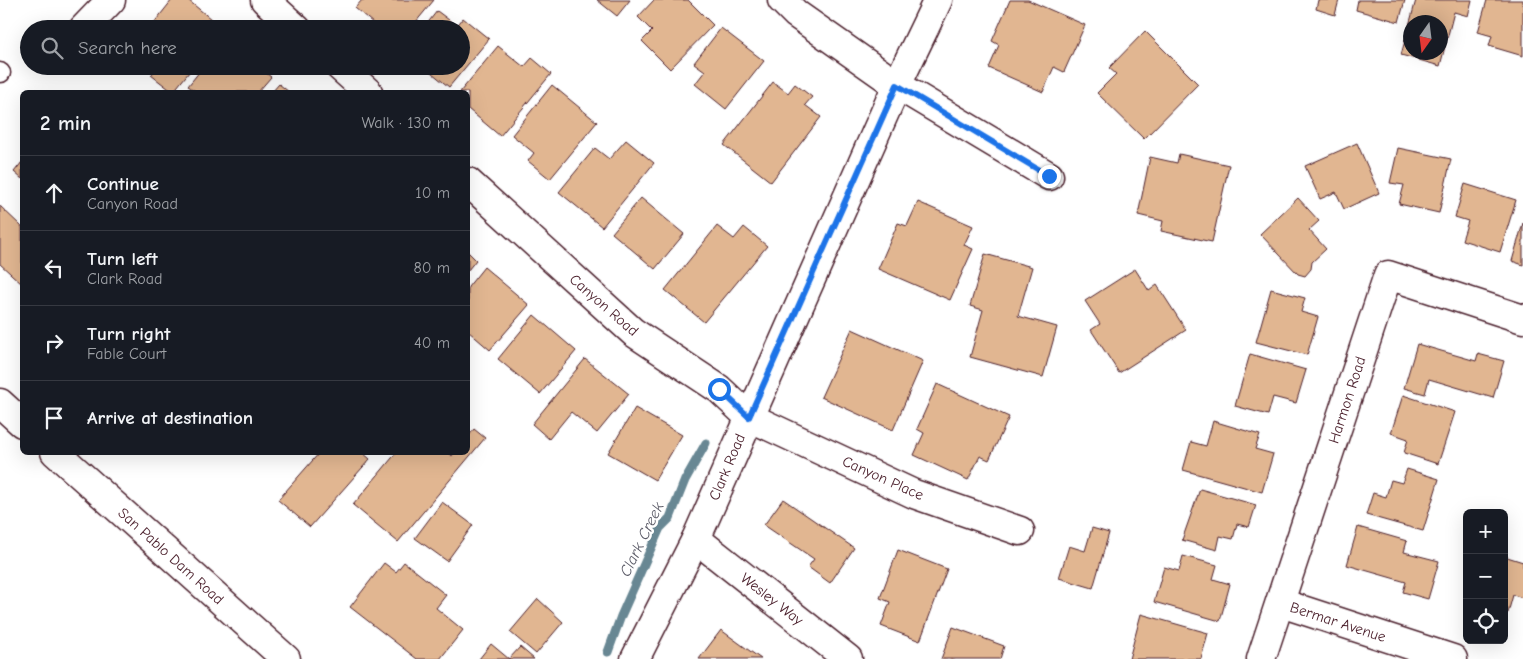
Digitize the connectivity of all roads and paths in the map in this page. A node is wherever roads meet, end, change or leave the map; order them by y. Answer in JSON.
{"nodes":[{"id":1,"x":111,"y":0,"type":"edge"},
{"id":2,"x":266,"y":0,"type":"edge"},
{"id":3,"x":782,"y":0,"type":"edge"},
{"id":4,"x":938,"y":0,"type":"edge"},
{"id":5,"x":92,"y":20,"type":"edge"},
{"id":6,"x":287,"y":20,"type":"edge"},
{"id":7,"x":349,"y":75,"type":"edge"},
{"id":8,"x":897,"y":85,"type":"junction"},
{"id":9,"x":366,"y":90,"type":"edge"},
{"id":10,"x":1049,"y":176,"type":"dead end"},
{"id":11,"x":470,"y":184,"type":"edge"},
{"id":12,"x":1523,"y":319,"type":"edge"},
{"id":13,"x":0,"y":403,"type":"edge"},
{"id":14,"x":749,"y":417,"type":"junction"},
{"id":15,"x":20,"y":421,"type":"edge"},
{"id":16,"x":58,"y":455,"type":"edge"},
{"id":17,"x":1020,"y":531,"type":"dead end"},
{"id":18,"x":696,"y":539,"type":"junction"},
{"id":19,"x":1281,"y":603,"type":"junction"},
{"id":20,"x":286,"y":659,"type":"edge"},
{"id":21,"x":635,"y":659,"type":"edge"},
{"id":22,"x":848,"y":659,"type":"edge"},
{"id":23,"x":1261,"y":659,"type":"edge"},
{"id":24,"x":1453,"y":659,"type":"edge"}],
"edges":[{"from":1,"to":5,"type":"street"},
{"from":2,"to":6,"type":"street"},
{"from":3,"to":8,"type":"street"},
{"from":4,"to":8,"type":"street","name":"Clark Road"},
{"from":7,"to":9,"type":"street"},
{"from":8,"to":10,"type":"street"},
{"from":8,"to":14,"type":"street","name":"Clark Road"},
{"from":11,"to":14,"type":"street","name":"Canyon Road"},
{"from":12,"to":19,"type":"street","name":"Harmon Road"},
{"from":13,"to":15,"type":"street"},
{"from":14,"to":17,"type":"street","name":"Canyon Place"},
{"from":14,"to":18,"type":"street","name":"Clark Road"},
{"from":16,"to":20,"type":"street","name":"San Pablo Dam Road"},
{"from":18,"to":21,"type":"street","name":"Clark Road"},
{"from":18,"to":22,"type":"street","name":"Wesley Way"},
{"from":19,"to":23,"type":"street","name":"Harmon Road"},
{"from":19,"to":24,"type":"street","name":"Bermar Avenue"}]}
